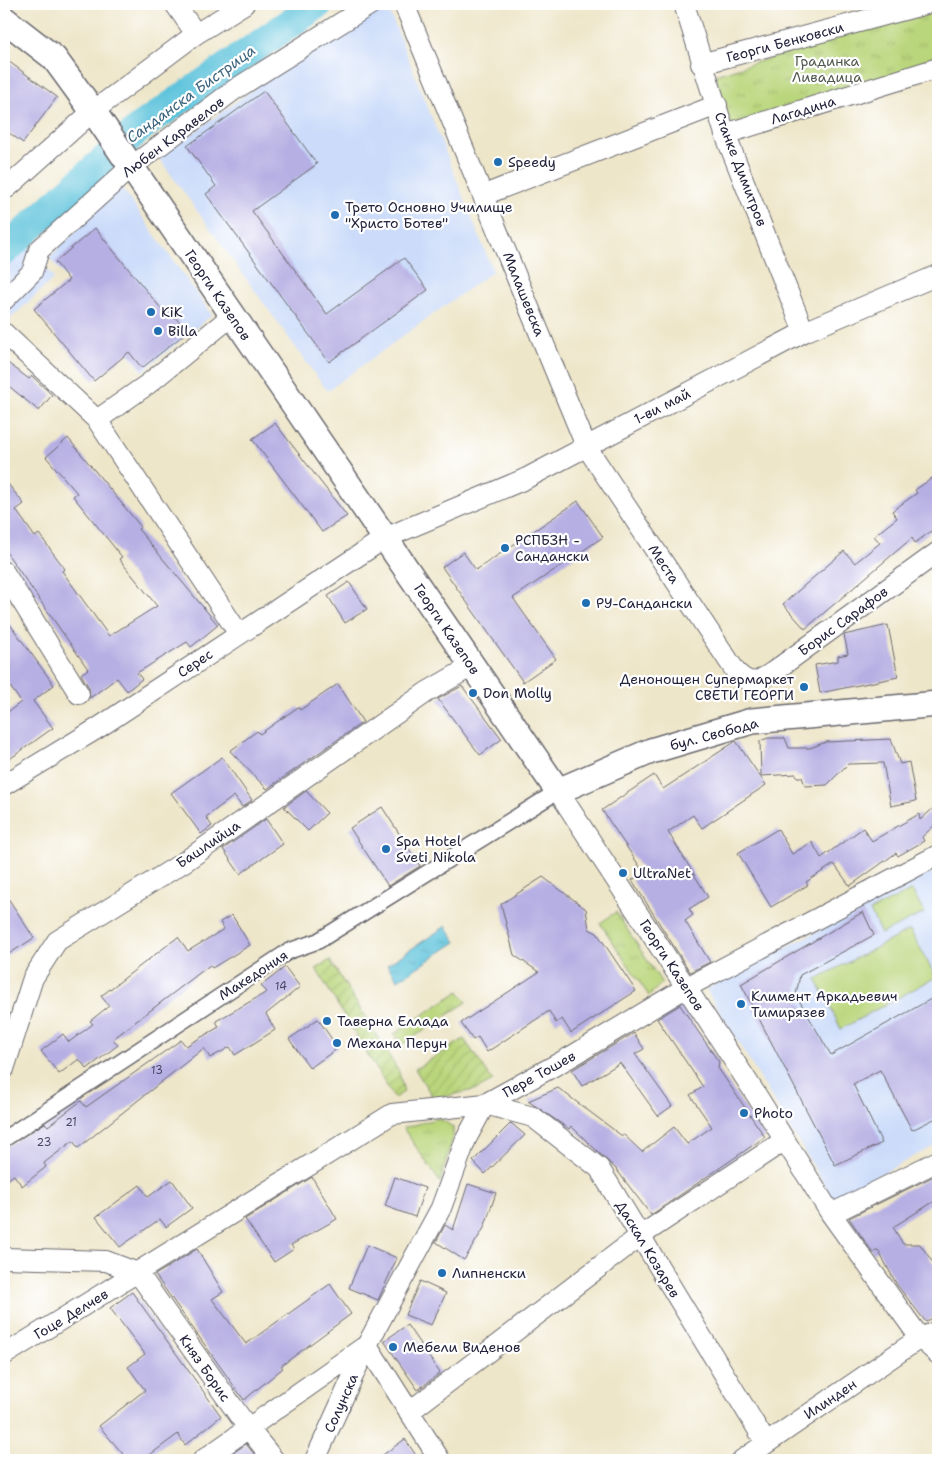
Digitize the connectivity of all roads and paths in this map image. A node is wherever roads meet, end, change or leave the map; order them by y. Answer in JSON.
{"nodes":[{"id":1,"x":175,"y":4,"type":"edge"},
{"id":2,"x":244,"y":4,"type":"edge"},
{"id":3,"x":371,"y":4,"type":"edge"},
{"id":4,"x":404,"y":4,"type":"edge"},
{"id":5,"x":684,"y":4,"type":"edge"},
{"id":6,"x":926,"y":4,"type":"edge"},
{"id":7,"x":4,"y":19,"type":"edge"},
{"id":8,"x":196,"y":34,"type":"junction"},
{"id":9,"x":701,"y":64,"type":"junction"},
{"id":10,"x":938,"y":68,"type":"edge"},
{"id":11,"x":717,"y":105,"type":"junction"},
{"id":12,"x":96,"y":116,"type":"junction"},
{"id":13,"x":725,"y":134,"type":"junction"},
{"id":14,"x":131,"y":167,"type":"junction"},
{"id":15,"x":4,"y":188,"type":"edge"},
{"id":16,"x":484,"y":195,"type":"junction"},
{"id":17,"x":938,"y":275,"type":"edge"},
{"id":18,"x":4,"y":300,"type":"edge"},
{"id":19,"x":233,"y":316,"type":"junction"},
{"id":20,"x":804,"y":332,"type":"junction"},
{"id":21,"x":4,"y":333,"type":"edge"},
{"id":22,"x":97,"y":420,"type":"junction"},
{"id":23,"x":586,"y":446,"type":"junction"},
{"id":24,"x":385,"y":538,"type":"junction"},
{"id":25,"x":938,"y":552,"type":"edge"},
{"id":26,"x":4,"y":572,"type":"edge"},
{"id":27,"x":239,"y":634,"type":"junction"},
{"id":28,"x":472,"y":666,"type":"junction"},
{"id":29,"x":746,"y":681,"type":"joint"},
{"id":30,"x":80,"y":694,"type":"dead end"},
{"id":31,"x":938,"y":704,"type":"edge"},
{"id":32,"x":4,"y":785,"type":"edge"},
{"id":33,"x":558,"y":791,"type":"junction"},
{"id":34,"x":938,"y":855,"type":"edge"},
{"id":35,"x":687,"y":987,"type":"junction"},
{"id":36,"x":4,"y":1069,"type":"edge"},
{"id":37,"x":485,"y":1104,"type":"junction"},
{"id":38,"x":4,"y":1139,"type":"edge"},
{"id":39,"x":785,"y":1140,"type":"junction"},
{"id":40,"x":938,"y":1160,"type":"edge"},
{"id":41,"x":831,"y":1214,"type":"junction"},
{"id":42,"x":640,"y":1236,"type":"junction"},
{"id":43,"x":4,"y":1258,"type":"edge"},
{"id":44,"x":138,"y":1273,"type":"junction"},
{"id":45,"x":938,"y":1331,"type":"edge"},
{"id":46,"x":920,"y":1338,"type":"junction"},
{"id":47,"x":367,"y":1345,"type":"junction"},
{"id":48,"x":938,"y":1354,"type":"edge"},
{"id":49,"x":4,"y":1355,"type":"edge"},
{"id":50,"x":409,"y":1412,"type":"junction"},
{"id":51,"x":248,"y":1428,"type":"junction"},
{"id":52,"x":766,"y":1443,"type":"junction"},
{"id":53,"x":204,"y":1460,"type":"edge"},
{"id":54,"x":274,"y":1460,"type":"edge"},
{"id":55,"x":314,"y":1460,"type":"edge"},
{"id":56,"x":440,"y":1460,"type":"edge"},
{"id":57,"x":742,"y":1460,"type":"edge"}],
"edges":[{"from":1,"to":8,"type":"street"},
{"from":2,"to":8,"type":"street"},
{"from":3,"to":14,"type":"street","name":"Любен Каравелов"},
{"from":4,"to":16,"type":"street","name":"Малашевска"},
{"from":5,"to":9,"type":"street","name":"Станке Димитров"},
{"from":6,"to":9,"type":"street","name":"Георги Бенковски"},
{"from":7,"to":12,"type":"street","name":"Георги Казепов"},
{"from":8,"to":12,"type":"street"},
{"from":9,"to":11,"type":"street","name":"Станке Димитров"},
{"from":10,"to":13,"type":"street","name":"Лагадина"},
{"from":11,"to":13,"type":"street","name":"Станке Димитров"},
{"from":11,"to":16,"type":"street"},
{"from":12,"to":14,"type":"street","name":"Георги Казепов"},
{"from":12,"to":15,"type":"street"},
{"from":13,"to":20,"type":"street","name":"Станке Димитров"},
{"from":14,"to":18,"type":"street","name":"Любен Каравелов"},
{"from":14,"to":19,"type":"street","name":"Георги Казепов"},
{"from":16,"to":23,"type":"street","name":"Малашевска"},
{"from":17,"to":20,"type":"street","name":"1-ви май"},
{"from":19,"to":22,"type":"street"},
{"from":19,"to":24,"type":"street","name":"Георги Казепов"},
{"from":20,"to":23,"type":"street","name":"1-ви май"},
{"from":21,"to":22,"type":"street"},
{"from":22,"to":27,"type":"street"},
{"from":23,"to":24,"type":"street","name":"1-ви май"},
{"from":23,"to":29,"type":"street","name":"Места"},
{"from":24,"to":27,"type":"street","name":"Серес"},
{"from":24,"to":28,"type":"street","name":"Георги Казепов"},
{"from":25,"to":29,"type":"street","name":"Борис Сарафов"},
{"from":26,"to":30,"type":"street"},
{"from":27,"to":32,"type":"street","name":"Серес"},
{"from":28,"to":33,"type":"street","name":"Георги Казепов"},
{"from":28,"to":36,"type":"street","name":"Башлийца"},
{"from":31,"to":33,"type":"street","name":"бул. Свобода"},
{"from":33,"to":35,"type":"street","name":"Георги Казепов"},
{"from":33,"to":38,"type":"street","name":"Македония"},
{"from":34,"to":35,"type":"street","name":"Пере Тошев"},
{"from":35,"to":37,"type":"street","name":"Пере Тошев"},
{"from":35,"to":39,"type":"street","name":"Георги Казепов"},
{"from":37,"to":42,"type":"street","name":"Даскал Козарев"},
{"from":37,"to":44,"type":"street","name":"Пере Тошев"},
{"from":37,"to":47,"type":"street","name":"Солунска"},
{"from":39,"to":41,"type":"street","name":"Георги Казепов"},
{"from":39,"to":42,"type":"street"},
{"from":40,"to":41,"type":"street"},
{"from":41,"to":46,"type":"street","name":"Георги Казепов"},
{"from":42,"to":50,"type":"street"},
{"from":42,"to":52,"type":"street","name":"Даскал Козарев"},
{"from":43,"to":44,"type":"street"},
{"from":44,"to":49,"type":"street","name":"Гоце Делчев"},
{"from":44,"to":51,"type":"street","name":"Княз Борис"},
{"from":45,"to":46,"type":"street","name":"Илинден"},
{"from":46,"to":48,"type":"street","name":"Георги Казепов"},
{"from":46,"to":52,"type":"street","name":"Илинден"},
{"from":47,"to":50,"type":"street"},
{"from":47,"to":51,"type":"street"},
{"from":47,"to":55,"type":"street","name":"Солунска"},
{"from":50,"to":56,"type":"street"},
{"from":51,"to":53,"type":"street"},
{"from":51,"to":54,"type":"street","name":"Княз Борис"},
{"from":52,"to":57,"type":"street","name":"Илинден"}]}
